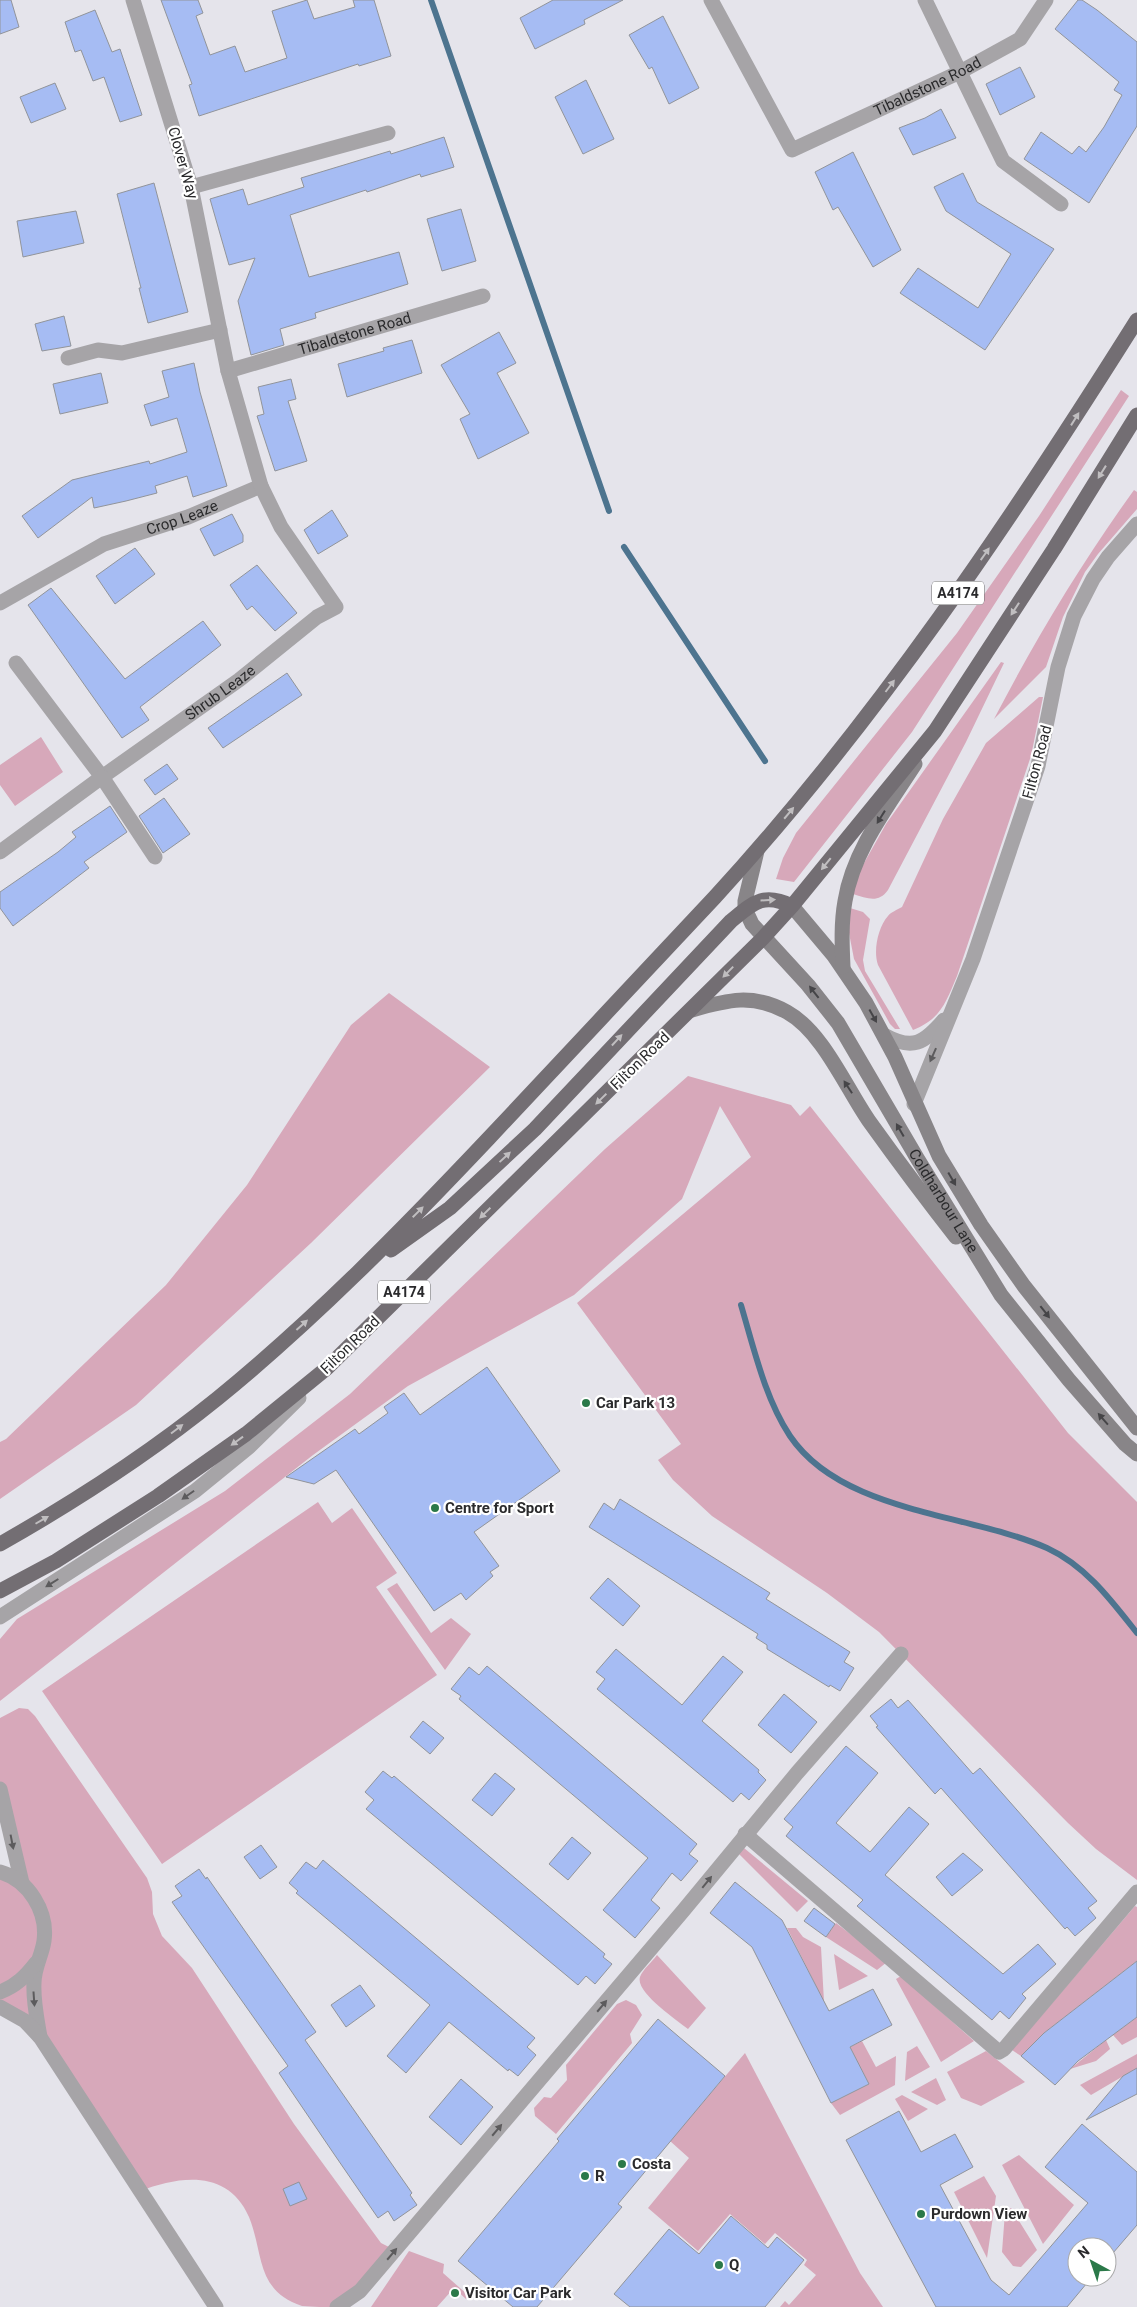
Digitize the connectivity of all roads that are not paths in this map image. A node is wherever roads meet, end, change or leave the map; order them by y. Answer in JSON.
{"nodes":[{"id":1,"x":133,"y":0,"type":"edge"},
{"id":2,"x":711,"y":0,"type":"edge"},
{"id":3,"x":925,"y":0,"type":"edge"},
{"id":4,"x":1046,"y":0,"type":"edge"},
{"id":5,"x":960,"y":72,"type":"junction"},
{"id":6,"x":388,"y":133,"type":"dead end"},
{"id":7,"x":192,"y":187,"type":"junction"},
{"id":8,"x":1061,"y":204,"type":"dead end"},
{"id":9,"x":483,"y":296,"type":"dead end"},
{"id":10,"x":1137,"y":320,"type":"edge"},
{"id":11,"x":220,"y":330,"type":"junction"},
{"id":12,"x":68,"y":358,"type":"dead end"},
{"id":13,"x":228,"y":371,"type":"junction"},
{"id":14,"x":1137,"y":415,"type":"edge"},
{"id":15,"x":261,"y":486,"type":"junction"},
{"id":16,"x":1137,"y":524,"type":"edge"},
{"id":17,"x":0,"y":603,"type":"edge"},
{"id":18,"x":336,"y":607,"type":"joint"},
{"id":19,"x":16,"y":663,"type":"dead end"},
{"id":20,"x":935,"y":731,"type":"junction"},
{"id":21,"x":102,"y":777,"type":"junction"},
{"id":22,"x":758,"y":851,"type":"junction"},
{"id":23,"x":0,"y":852,"type":"edge"},
{"id":24,"x":155,"y":857,"type":"dead end"},
{"id":25,"x":792,"y":906,"type":"junction"},
{"id":26,"x":745,"y":909,"type":"junction"},
{"id":27,"x":763,"y":938,"type":"junction"},
{"id":28,"x":843,"y":967,"type":"junction"},
{"id":29,"x":692,"y":1010,"type":"junction"},
{"id":30,"x":953,"y":1010,"type":"junction"},
{"id":31,"x":884,"y":1035,"type":"junction"},
{"id":32,"x":914,"y":1104,"type":"junction"},
{"id":33,"x":357,"y":1274,"type":"junction"},
{"id":34,"x":1001,"y":1296,"type":"junction"},
{"id":35,"x":327,"y":1368,"type":"junction"},
{"id":36,"x":1137,"y":1428,"type":"edge"},
{"id":37,"x":1137,"y":1454,"type":"edge"},
{"id":38,"x":0,"y":1544,"type":"edge"},
{"id":39,"x":0,"y":1591,"type":"edge"},
{"id":40,"x":0,"y":1617,"type":"edge"},
{"id":41,"x":901,"y":1654,"type":"dead end"},
{"id":42,"x":0,"y":1789,"type":"edge"},
{"id":43,"x":745,"y":1834,"type":"junction"},
{"id":44,"x":0,"y":1872,"type":"edge"},
{"id":45,"x":22,"y":1883,"type":"junction"},
{"id":46,"x":1137,"y":1892,"type":"edge"},
{"id":47,"x":37,"y":1962,"type":"junction"},
{"id":48,"x":0,"y":1992,"type":"edge"},
{"id":49,"x":0,"y":2007,"type":"edge"},
{"id":50,"x":40,"y":2037,"type":"junction"},
{"id":51,"x":216,"y":2307,"type":"edge"},
{"id":52,"x":337,"y":2307,"type":"edge"}],
"edges":[{"from":1,"to":7,"type":"street","name":"Clover Way"},
{"from":2,"to":5,"type":"street","name":"Tibaldstone Road"},
{"from":3,"to":5,"type":"street"},
{"from":4,"to":5,"type":"street","name":"Tibaldstone Road"},
{"from":5,"to":8,"type":"street"},
{"from":6,"to":7,"type":"street"},
{"from":7,"to":11,"type":"street","name":"Clover Way"},
{"from":9,"to":13,"type":"street","name":"Tibaldstone Road"},
{"from":22,"to":10,"type":"main road","number":"A4174","one_way":true},
{"from":11,"to":12,"type":"street"},
{"from":11,"to":13,"type":"street","name":"Clover Way"},
{"from":13,"to":15,"type":"street","name":"Clover Way"},
{"from":14,"to":20,"type":"main road","number":"A4174","one_way":true},
{"from":15,"to":17,"type":"street","name":"Crop Leaze"},
{"from":15,"to":18,"type":"street","name":"Clover Way"},
{"from":16,"to":30,"type":"street","name":"Filton Road"},
{"from":18,"to":21,"type":"street","name":"Shrub Leaze"},
{"from":19,"to":21,"type":"street"},
{"from":20,"to":25,"type":"main road","number":"A4174","one_way":true},
{"from":20,"to":28,"type":"street","one_way":true},
{"from":21,"to":23,"type":"street","name":"Shrub Leaze"},
{"from":21,"to":24,"type":"street"},
{"from":22,"to":26,"type":"street"},
{"from":33,"to":22,"type":"main road","number":"A4174","one_way":true},
{"from":26,"to":25,"type":"main road","one_way":true},
{"from":25,"to":27,"type":"main road","number":"A4174"},
{"from":25,"to":28,"type":"street","name":"Coldharbour Lane"},
{"from":26,"to":27,"type":"street","name":"Coldharbour Lane"},
{"from":33,"to":26,"type":"main road","one_way":true},
{"from":27,"to":29,"type":"main road","name":"Filton Road","number":"A4174","one_way":true},
{"from":34,"to":27,"type":"street","name":"Coldharbour Lane","one_way":true},
{"from":28,"to":31,"type":"street","name":"Coldharbour Lane","one_way":true},
{"from":34,"to":29,"type":"street","one_way":true},
{"from":29,"to":35,"type":"main road","name":"Filton Road","number":"A4174","one_way":true},
{"from":30,"to":31,"type":"street","name":"Filton Road"},
{"from":30,"to":32,"type":"street","name":"Filton Road","one_way":true},
{"from":31,"to":32,"type":"street","name":"Coldharbour Lane"},
{"from":32,"to":36,"type":"street","name":"Coldharbour Lane","one_way":true},
{"from":38,"to":33,"type":"main road","number":"A4174","one_way":true},
{"from":37,"to":34,"type":"street","name":"Coldharbour Lane","one_way":true},
{"from":35,"to":39,"type":"main road","name":"Filton Road","number":"A4174","one_way":true},
{"from":35,"to":40,"type":"street","one_way":true},
{"from":41,"to":43,"type":"street"},
{"from":42,"to":45,"type":"street","one_way":true},
{"from":43,"to":46,"type":"street"},
{"from":52,"to":43,"type":"street","one_way":true},
{"from":44,"to":45,"type":"street"},
{"from":45,"to":47,"type":"street"},
{"from":47,"to":48,"type":"street"},
{"from":47,"to":50,"type":"street","one_way":true},
{"from":49,"to":50,"type":"street"},
{"from":50,"to":51,"type":"street"}]}
